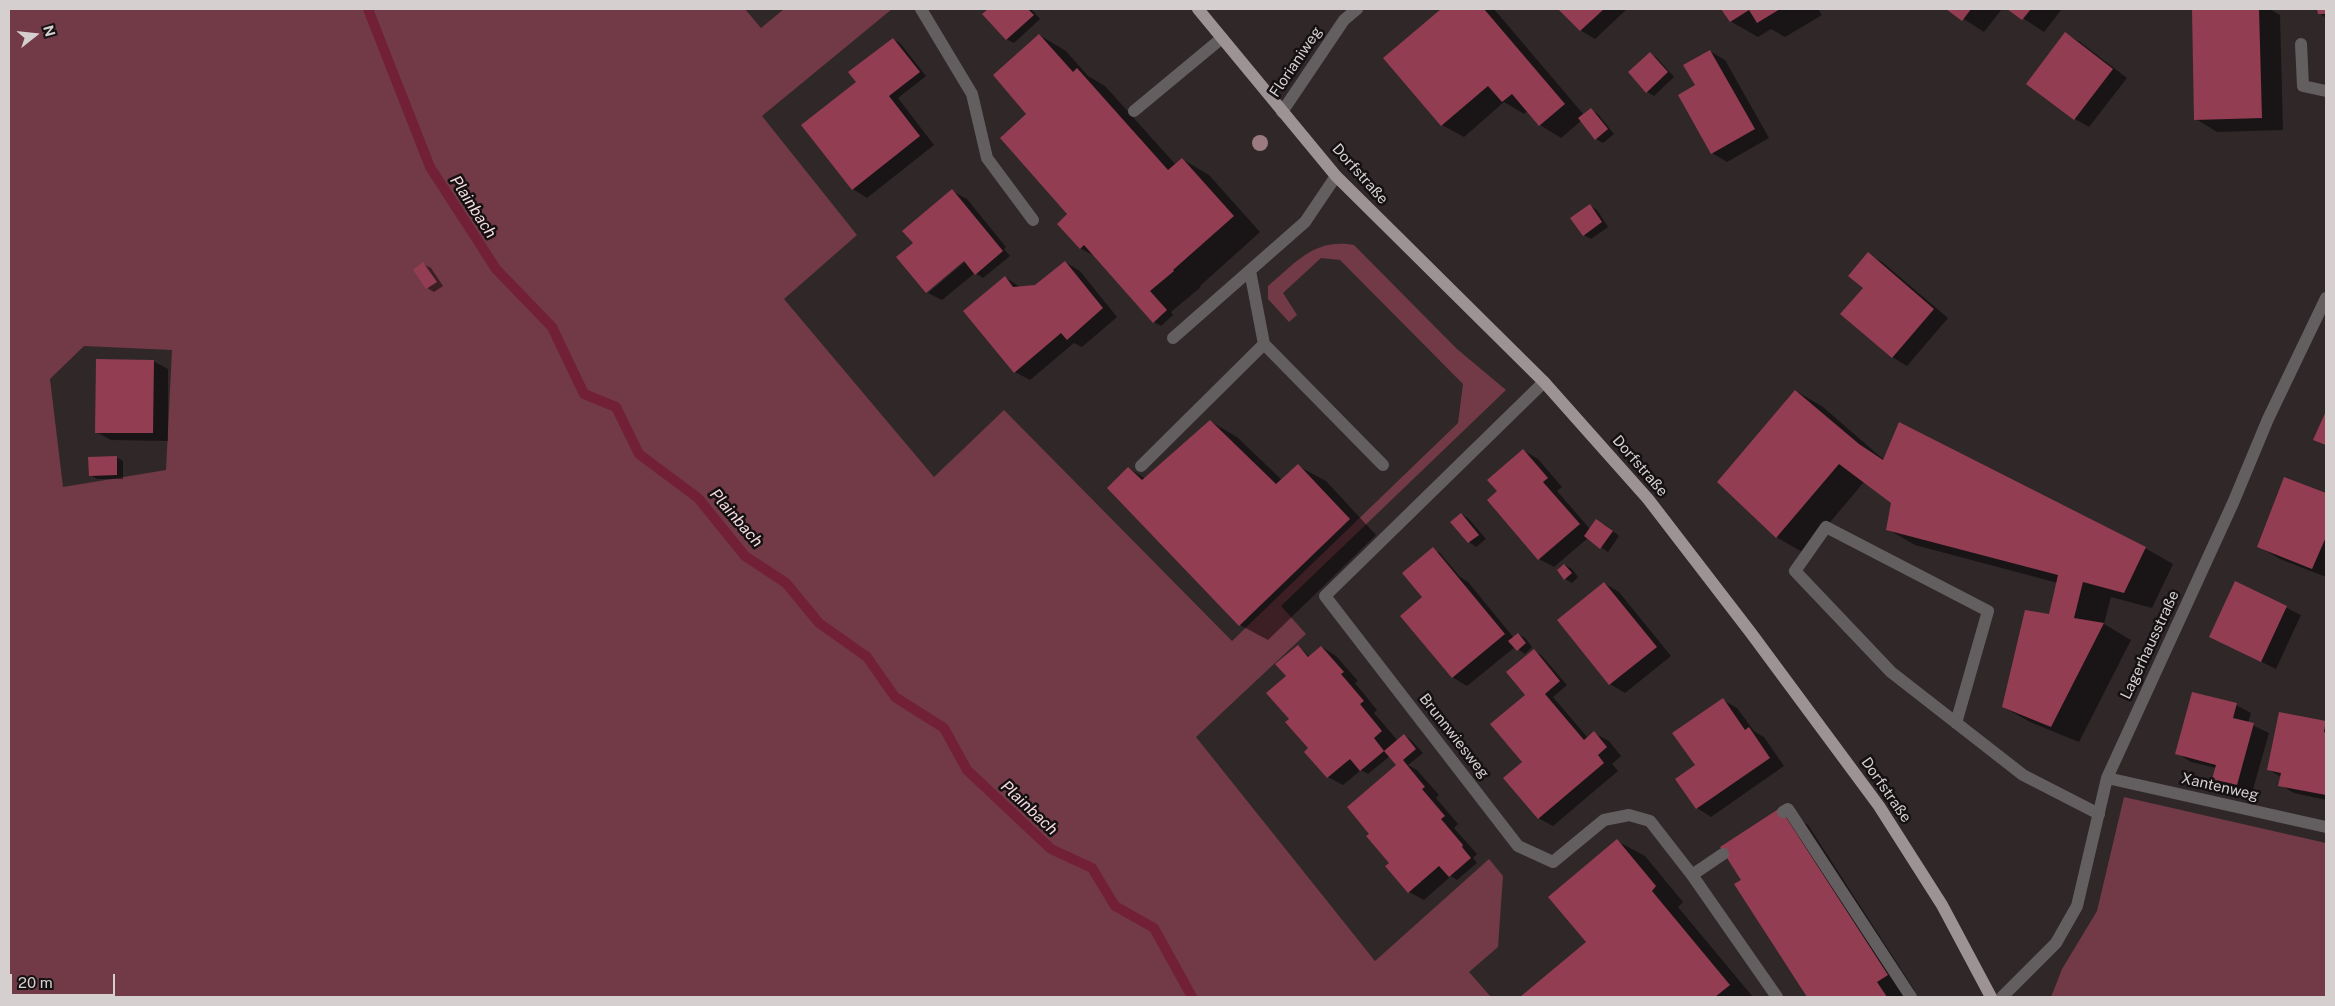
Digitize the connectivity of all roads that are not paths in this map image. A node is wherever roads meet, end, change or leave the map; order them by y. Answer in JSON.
{"nodes":[{"id":1,"x":921,"y":9,"type":"edge"},
{"id":2,"x":1198,"y":9,"type":"edge"},
{"id":3,"x":1357,"y":9,"type":"edge"},
{"id":4,"x":1222,"y":38,"type":"junction"},
{"id":5,"x":2300,"y":44,"type":"dead end"},
{"id":6,"x":2326,"y":91,"type":"edge"},
{"id":7,"x":1134,"y":111,"type":"dead end"},
{"id":8,"x":1282,"y":112,"type":"junction"},
{"id":9,"x":1336,"y":176,"type":"junction"},
{"id":10,"x":1033,"y":220,"type":"dead end"},
{"id":11,"x":1250,"y":271,"type":"junction"},
{"id":12,"x":2326,"y":298,"type":"edge"},
{"id":13,"x":1173,"y":338,"type":"dead end"},
{"id":14,"x":1264,"y":344,"type":"junction"},
{"id":15,"x":1544,"y":382,"type":"junction"},
{"id":16,"x":1383,"y":465,"type":"dead end"},
{"id":17,"x":1141,"y":466,"type":"dead end"},
{"id":18,"x":1956,"y":723,"type":"junction"},
{"id":19,"x":2107,"y":778,"type":"junction"},
{"id":20,"x":1783,"y":812,"type":"dead end"},
{"id":21,"x":2099,"y":814,"type":"junction"},
{"id":22,"x":2326,"y":827,"type":"edge"},
{"id":23,"x":1723,"y":854,"type":"dead end"},
{"id":24,"x":1692,"y":875,"type":"junction"},
{"id":25,"x":1777,"y":997,"type":"edge"},
{"id":26,"x":1911,"y":997,"type":"edge"},
{"id":27,"x":1991,"y":997,"type":"edge"},
{"id":28,"x":2002,"y":997,"type":"edge"}],
"edges":[{"from":1,"to":10,"type":"street"},
{"from":2,"to":4,"type":"main road","name":"Dorfstraße"},
{"from":3,"to":8,"type":"street","name":"Florianiweg"},
{"from":4,"to":7,"type":"street"},
{"from":4,"to":8,"type":"main road","name":"Dorfstraße"},
{"from":5,"to":6,"type":"street"},
{"from":8,"to":9,"type":"main road","name":"Dorfstraße"},
{"from":9,"to":11,"type":"street"},
{"from":9,"to":15,"type":"main road","name":"Dorfstraße"},
{"from":11,"to":13,"type":"street"},
{"from":11,"to":14,"type":"street"},
{"from":12,"to":19,"type":"street","name":"Lagerhausstraße"},
{"from":14,"to":16,"type":"street"},
{"from":14,"to":17,"type":"street"},
{"from":15,"to":24,"type":"street","name":"Brunnwiesweg"},
{"from":15,"to":27,"type":"main road","name":"Dorfstraße"},
{"from":18,"to":18,"type":"street"},
{"from":18,"to":21,"type":"street"},
{"from":19,"to":21,"type":"street","name":"Lagerhausstraße"},
{"from":19,"to":22,"type":"street","name":"Xantenweg"},
{"from":20,"to":26,"type":"street"},
{"from":21,"to":28,"type":"street","name":"Lagerhausstraße"},
{"from":23,"to":24,"type":"street"},
{"from":24,"to":25,"type":"street","name":"Brunnwiesweg"}]}
